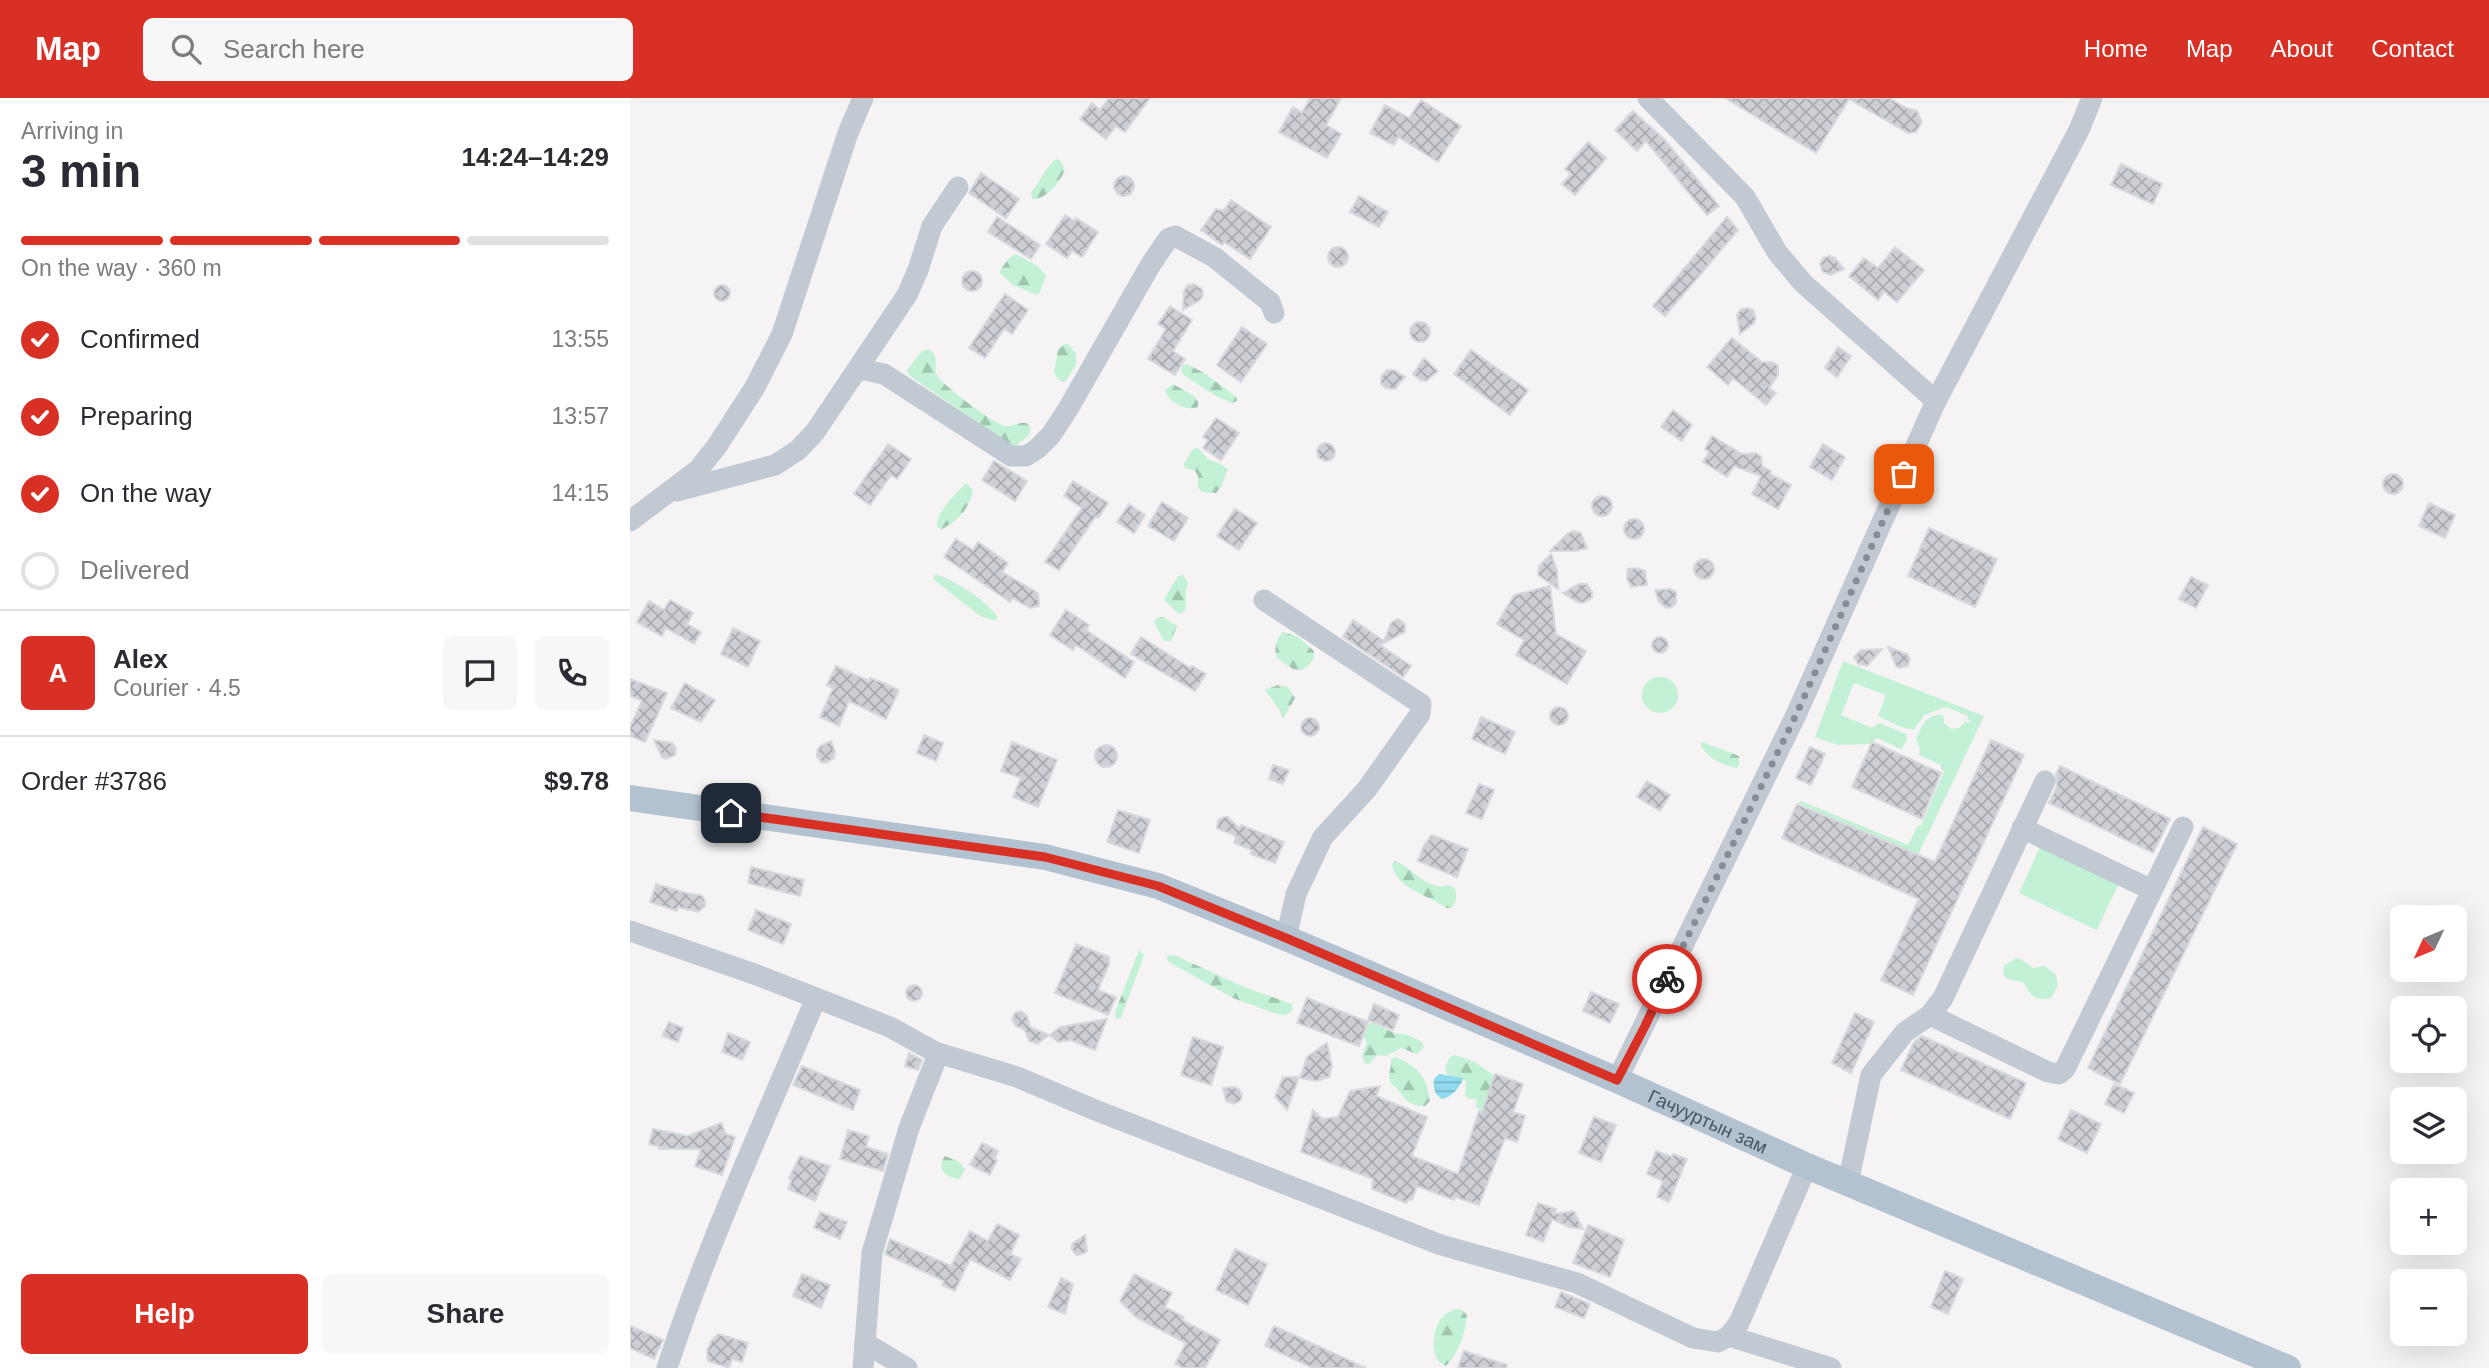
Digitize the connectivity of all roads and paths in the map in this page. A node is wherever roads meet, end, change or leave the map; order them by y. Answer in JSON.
{"nodes":[{"id":1,"x":863,"y":98,"type":"edge"},
{"id":2,"x":1648,"y":98,"type":"edge"},
{"id":3,"x":2092,"y":98,"type":"edge"},
{"id":4,"x":958,"y":187,"type":"dead end"},
{"id":5,"x":1273,"y":313,"type":"dead end"},
{"id":6,"x":859,"y":369,"type":"junction"},
{"id":7,"x":1936,"y":401,"type":"junction"},
{"id":8,"x":664,"y":495,"type":"junction"},
{"id":9,"x":630,"y":521,"type":"edge"},
{"id":10,"x":1264,"y":600,"type":"dead end"},
{"id":11,"x":2045,"y":781,"type":"dead end"},
{"id":12,"x":630,"y":798,"type":"edge"},
{"id":13,"x":2183,"y":827,"type":"dead end"},
{"id":14,"x":2022,"y":828,"type":"junction"},
{"id":15,"x":2152,"y":890,"type":"junction"},
{"id":16,"x":630,"y":931,"type":"edge"},
{"id":17,"x":1286,"y":938,"type":"junction"},
{"id":18,"x":816,"y":998,"type":"junction"},
{"id":19,"x":1930,"y":1015,"type":"junction"},
{"id":20,"x":935,"y":1052,"type":"junction"},
{"id":21,"x":1617,"y":1080,"type":"junction"},
{"id":22,"x":1807,"y":1166,"type":"junction"},
{"id":23,"x":1848,"y":1183,"type":"junction"},
{"id":24,"x":1729,"y":1336,"type":"junction"},
{"id":25,"x":865,"y":1343,"type":"junction"},
{"id":26,"x":667,"y":1368,"type":"edge"},
{"id":27,"x":863,"y":1368,"type":"edge"},
{"id":28,"x":907,"y":1368,"type":"edge"},
{"id":29,"x":1831,"y":1368,"type":"edge"},
{"id":30,"x":2288,"y":1368,"type":"edge"}],
"edges":[{"from":1,"to":8,"type":"street"},
{"from":2,"to":7,"type":"street"},
{"from":3,"to":7,"type":"street"},
{"from":4,"to":6,"type":"street"},
{"from":5,"to":6,"type":"street"},
{"from":6,"to":8,"type":"street"},
{"from":7,"to":21,"type":"street"},
{"from":8,"to":9,"type":"street"},
{"from":10,"to":17,"type":"street"},
{"from":11,"to":14,"type":"street"},
{"from":12,"to":17,"type":"main road","name":"Гачууртын зам"},
{"from":13,"to":15,"type":"street"},
{"from":14,"to":15,"type":"street"},
{"from":14,"to":19,"type":"street"},
{"from":15,"to":19,"type":"street"},
{"from":16,"to":18,"type":"street"},
{"from":17,"to":21,"type":"main road","name":"Гачууртын зам"},
{"from":18,"to":20,"type":"street"},
{"from":18,"to":26,"type":"street"},
{"from":19,"to":23,"type":"street"},
{"from":20,"to":24,"type":"street"},
{"from":20,"to":25,"type":"street"},
{"from":21,"to":22,"type":"main road","name":"Гачууртын зам"},
{"from":22,"to":23,"type":"main road","name":"Гачууртын зам"},
{"from":22,"to":24,"type":"street"},
{"from":23,"to":30,"type":"main road","name":"Гачууртын зам"},
{"from":24,"to":29,"type":"street"},
{"from":25,"to":27,"type":"street"},
{"from":25,"to":28,"type":"street"}]}
